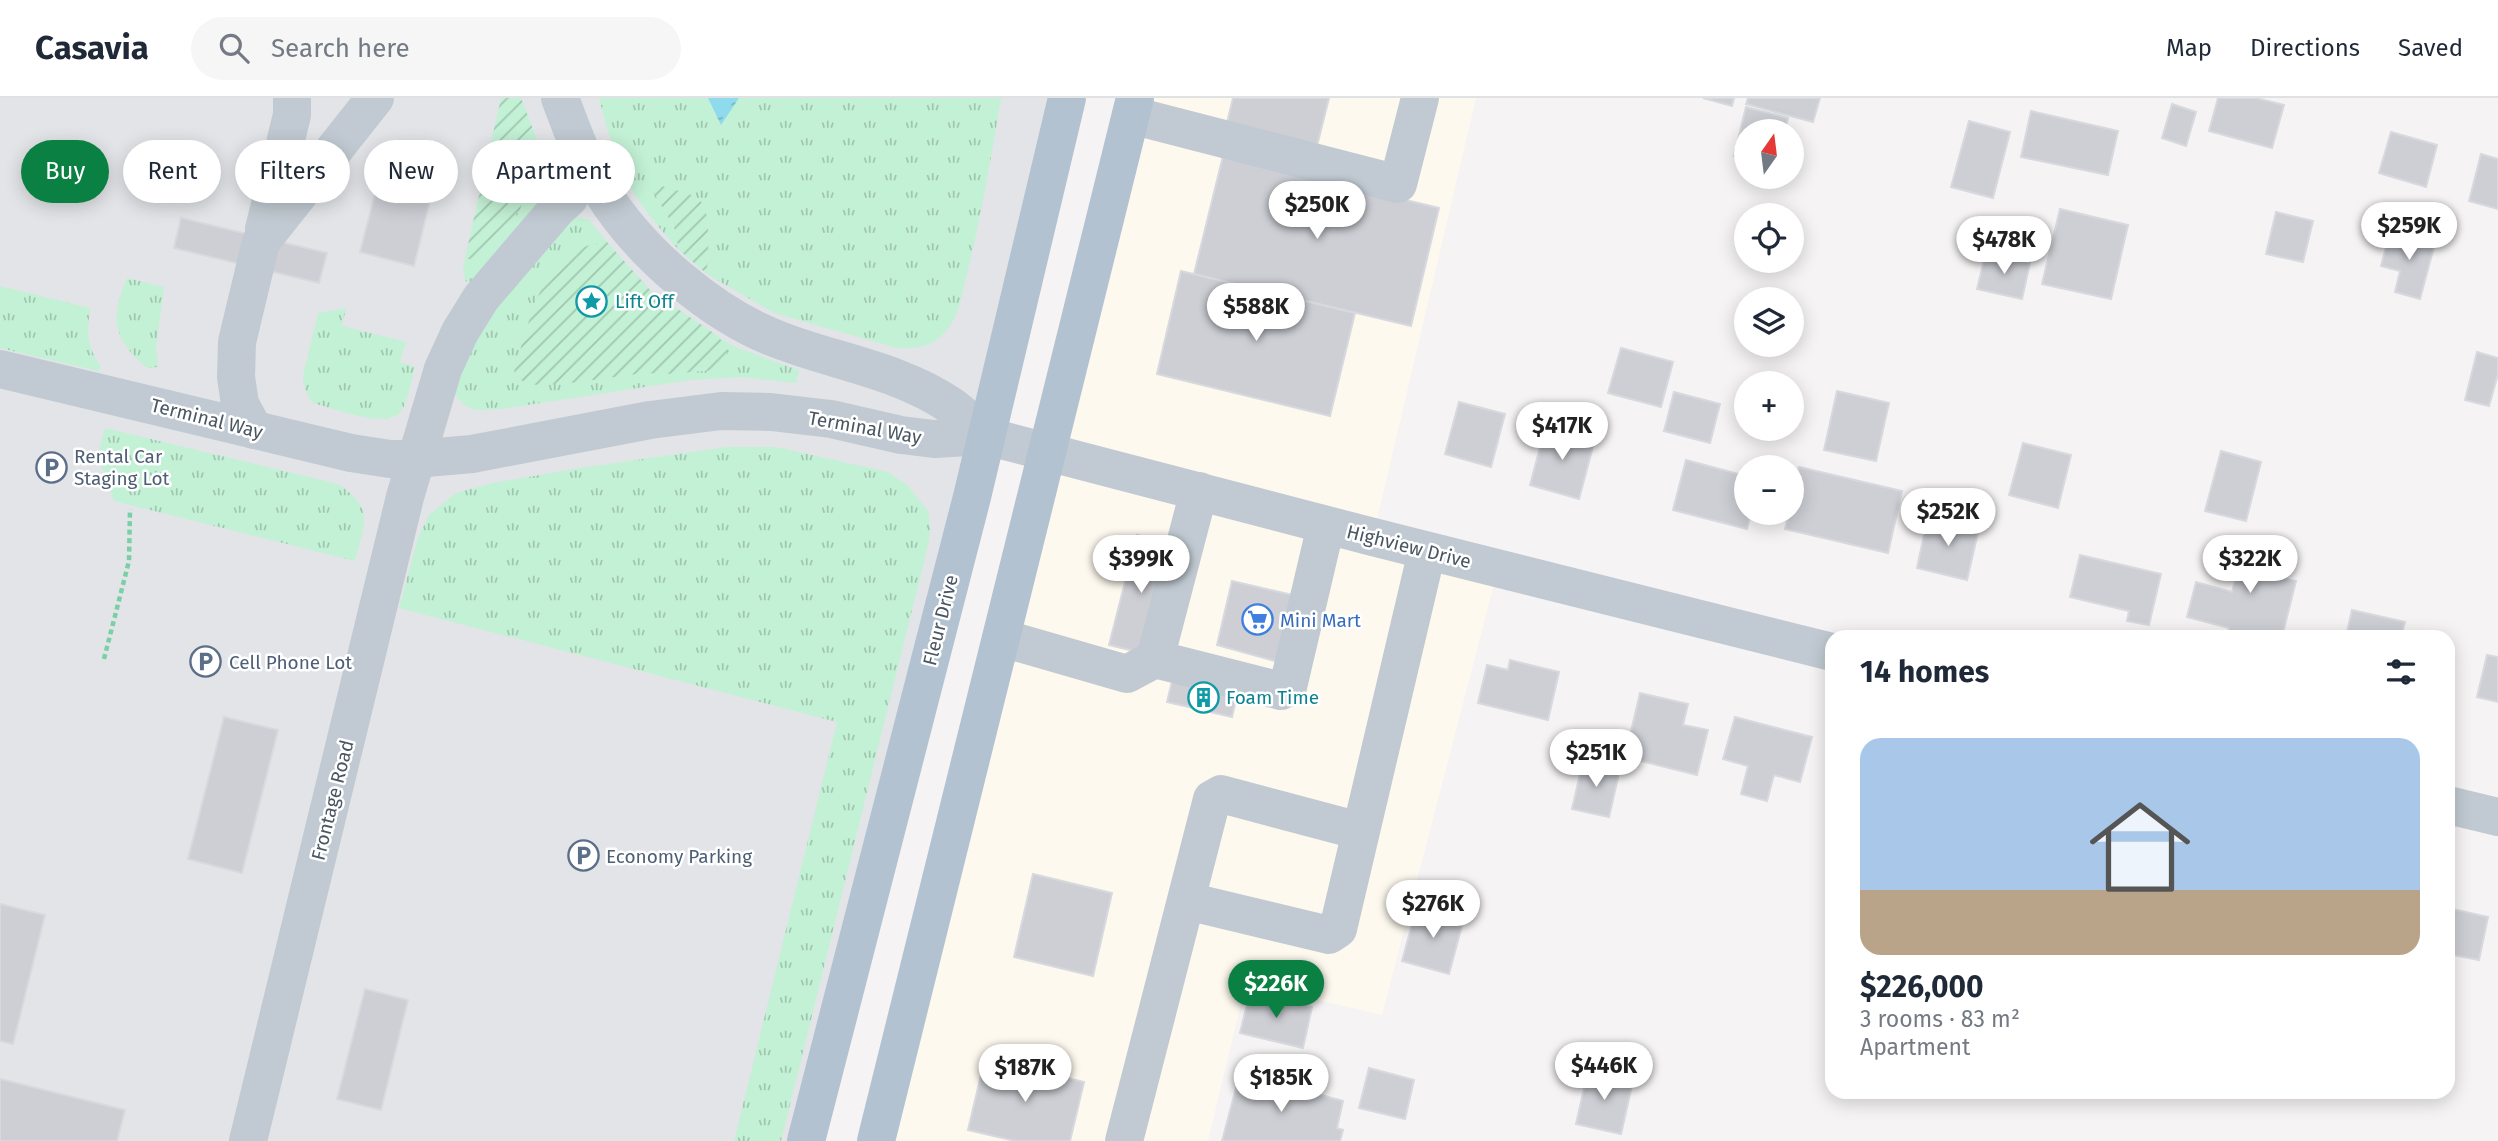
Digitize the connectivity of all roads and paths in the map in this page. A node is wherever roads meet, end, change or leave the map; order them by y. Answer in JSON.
{"nodes":[{"id":1,"x":292,"y":98,"type":"edge"},
{"id":2,"x":374,"y":98,"type":"edge"},
{"id":3,"x":560,"y":98,"type":"edge"},
{"id":4,"x":1066,"y":98,"type":"edge"},
{"id":5,"x":1420,"y":98,"type":"edge"},
{"id":6,"x":1133,"y":107,"type":"edge"},
{"id":7,"x":576,"y":140,"type":"edge"},
{"id":8,"x":564,"y":203,"type":"edge"},
{"id":9,"x":609,"y":203,"type":"edge"},
{"id":10,"x":261,"y":242,"type":"junction"},
{"id":11,"x":0,"y":369,"type":"edge"},
{"id":12,"x":254,"y":430,"type":"junction"},
{"id":13,"x":986,"y":436,"type":"junction"},
{"id":14,"x":1048,"y":451,"type":"junction"},
{"id":15,"x":415,"y":459,"type":"junction"},
{"id":16,"x":1199,"y":491,"type":"junction"},
{"id":17,"x":130,"y":509,"type":"dead end"},
{"id":18,"x":1326,"y":525,"type":"junction"},
{"id":19,"x":1427,"y":551,"type":"junction"},
{"id":20,"x":1002,"y":639,"type":"junction"},
{"id":21,"x":1825,"y":650,"type":"edge"},
{"id":22,"x":104,"y":659,"type":"dead end"},
{"id":23,"x":1155,"y":659,"type":"junction"},
{"id":24,"x":2455,"y":806,"type":"edge"},
{"id":25,"x":2498,"y":817,"type":"edge"},
{"id":26,"x":1360,"y":831,"type":"junction"},
{"id":27,"x":1187,"y":901,"type":"junction"},
{"id":28,"x":248,"y":1141,"type":"edge"},
{"id":29,"x":806,"y":1141,"type":"edge"},
{"id":30,"x":876,"y":1141,"type":"edge"},
{"id":31,"x":1124,"y":1141,"type":"edge"}],
"edges":[{"from":1,"to":10,"type":"street"},
{"from":2,"to":10,"type":"street"},
{"from":3,"to":7,"type":"street"},
{"from":4,"to":13,"type":"main road","name":"Fleur Drive"},
{"from":5,"to":6,"type":"street"},
{"from":6,"to":14,"type":"main road"},
{"from":8,"to":15,"type":"street"},
{"from":9,"to":13,"type":"street"},
{"from":10,"to":12,"type":"street"},
{"from":11,"to":12,"type":"street","name":"Terminal Way"},
{"from":12,"to":15,"type":"street","name":"Terminal Way"},
{"from":13,"to":14,"type":"street","name":"Highview Drive"},
{"from":13,"to":15,"type":"street","name":"Terminal Way"},
{"from":13,"to":29,"type":"main road","name":"Fleur Drive"},
{"from":14,"to":16,"type":"street","name":"Highview Drive"},
{"from":14,"to":20,"type":"main road"},
{"from":15,"to":28,"type":"street","name":"Frontage Road"},
{"from":16,"to":18,"type":"street","name":"Highview Drive"},
{"from":16,"to":23,"type":"street"},
{"from":17,"to":22,"type":"path"},
{"from":18,"to":19,"type":"street","name":"Highview Drive"},
{"from":18,"to":23,"type":"street"},
{"from":19,"to":21,"type":"street","name":"Highview Drive"},
{"from":19,"to":26,"type":"street"},
{"from":20,"to":23,"type":"street"},
{"from":20,"to":30,"type":"main road"},
{"from":24,"to":25,"type":"street"},
{"from":26,"to":27,"type":"street"},
{"from":26,"to":27,"type":"street"},
{"from":27,"to":31,"type":"street"}]}
